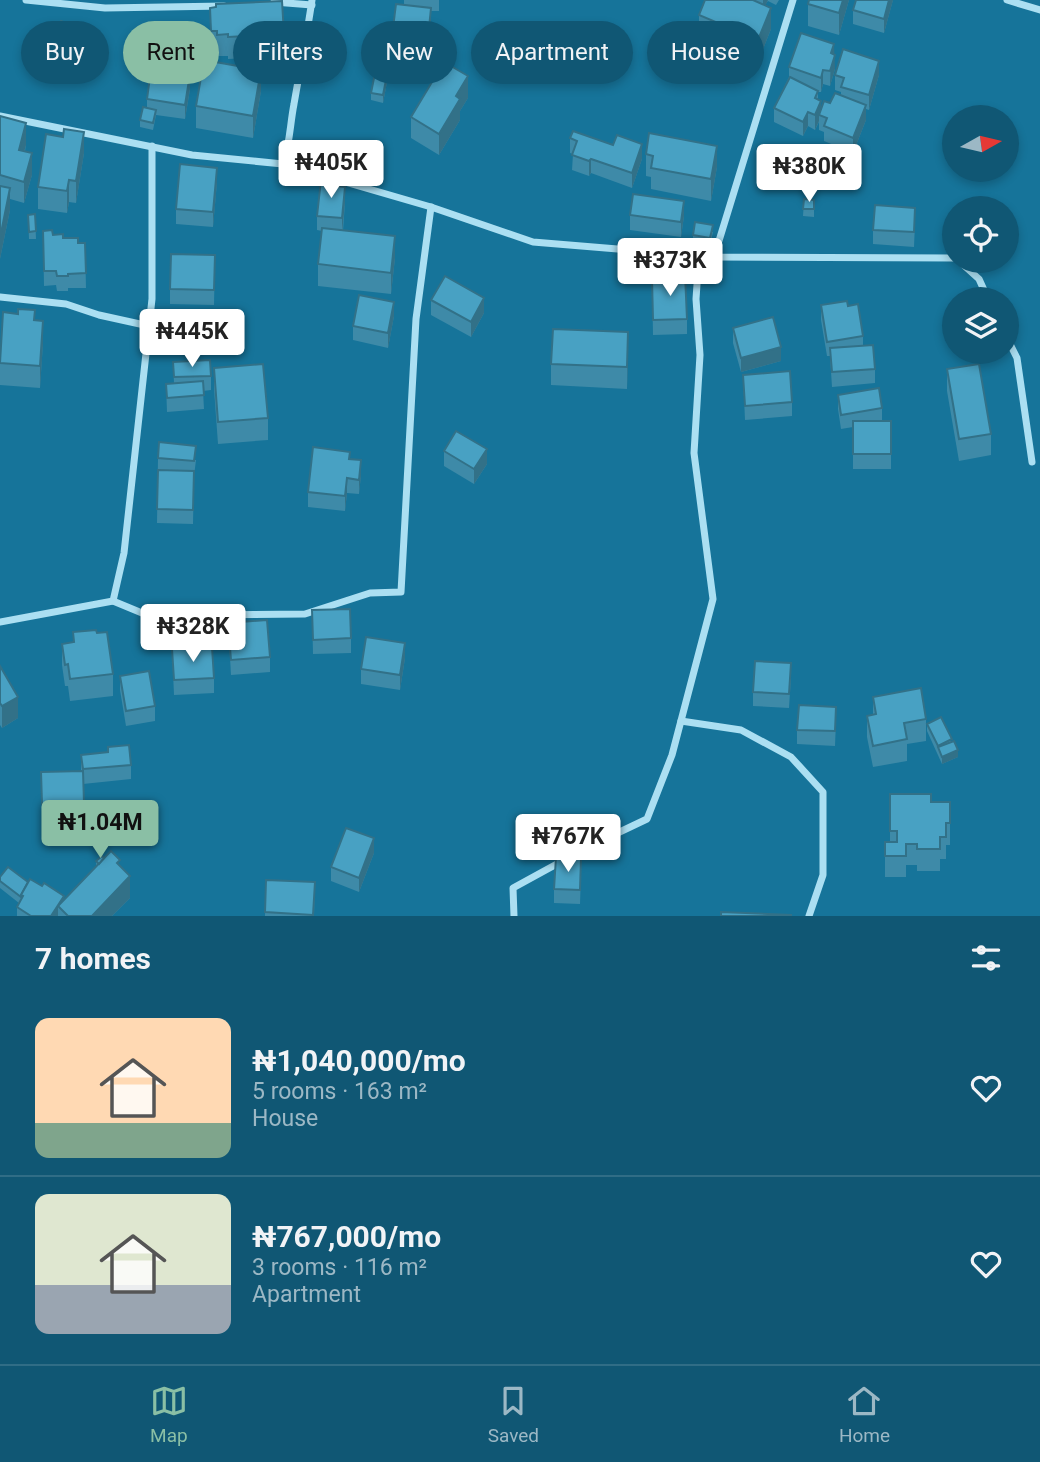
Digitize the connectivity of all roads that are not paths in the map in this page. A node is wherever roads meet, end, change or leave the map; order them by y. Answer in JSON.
{"nodes":[{"id":1,"x":26,"y":0,"type":"edge"},
{"id":2,"x":793,"y":0,"type":"edge"},
{"id":3,"x":1007,"y":0,"type":"edge"},
{"id":4,"x":270,"y":2,"type":"edge"},
{"id":5,"x":312,"y":3,"type":"edge"},
{"id":6,"x":232,"y":6,"type":"edge"},
{"id":7,"x":1040,"y":10,"type":"edge"},
{"id":8,"x":0,"y":116,"type":"edge"},
{"id":9,"x":152,"y":146,"type":"junction"},
{"id":10,"x":283,"y":164,"type":"junction"},
{"id":11,"x":431,"y":207,"type":"junction"},
{"id":12,"x":699,"y":255,"type":"junction"},
{"id":13,"x":714,"y":257,"type":"junction"},
{"id":14,"x":942,"y":258,"type":"edge"},
{"id":15,"x":972,"y":273,"type":"edge"},
{"id":16,"x":983,"y":287,"type":"edge"},
{"id":17,"x":0,"y":297,"type":"edge"},
{"id":18,"x":149,"y":326,"type":"junction"},
{"id":19,"x":1018,"y":364,"type":"edge"},
{"id":20,"x":1032,"y":462,"type":"dead end"},
{"id":21,"x":113,"y":601,"type":"junction"},
{"id":22,"x":0,"y":622,"type":"edge"},
{"id":23,"x":681,"y":721,"type":"junction"},
{"id":24,"x":514,"y":916,"type":"edge"},
{"id":25,"x":809,"y":916,"type":"edge"}],
"edges":[{"from":1,"to":6,"type":"street"},
{"from":2,"to":13,"type":"street"},
{"from":3,"to":7,"type":"street"},
{"from":4,"to":5,"type":"street"},
{"from":5,"to":10,"type":"street"},
{"from":8,"to":9,"type":"street"},
{"from":9,"to":10,"type":"street"},
{"from":9,"to":18,"type":"street"},
{"from":10,"to":11,"type":"street"},
{"from":11,"to":12,"type":"street"},
{"from":11,"to":21,"type":"street"},
{"from":12,"to":13,"type":"street"},
{"from":12,"to":23,"type":"street"},
{"from":13,"to":14,"type":"street"},
{"from":15,"to":16,"type":"street"},
{"from":17,"to":18,"type":"street"},
{"from":18,"to":21,"type":"street"},
{"from":19,"to":20,"type":"street"},
{"from":21,"to":22,"type":"street"},
{"from":23,"to":24,"type":"street"},
{"from":23,"to":25,"type":"street"}]}
